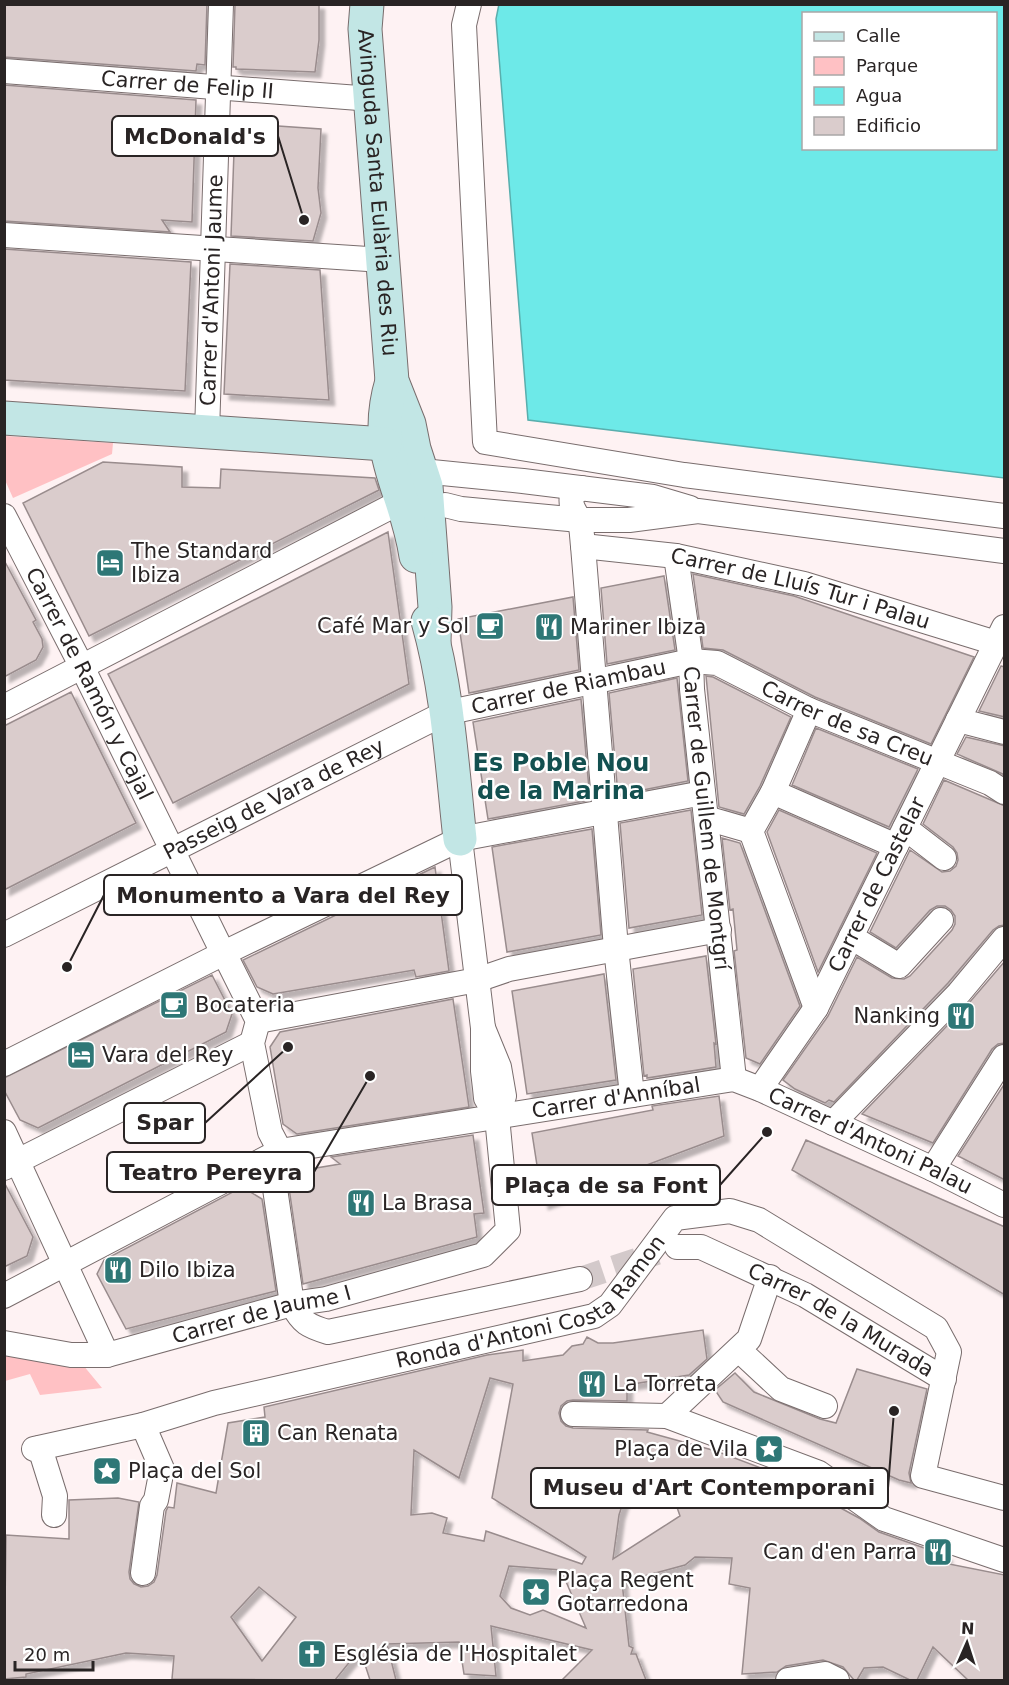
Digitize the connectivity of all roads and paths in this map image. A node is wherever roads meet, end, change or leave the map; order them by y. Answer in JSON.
{"nodes":[{"id":1,"x":221,"y":4,"type":"edge"},
{"id":2,"x":367,"y":4,"type":"edge"},
{"id":3,"x":469,"y":4,"type":"edge"},
{"id":4,"x":4,"y":71,"type":"edge"},
{"id":5,"x":218,"y":87,"type":"junction"},
{"id":6,"x":372,"y":99,"type":"junction"},
{"id":7,"x":4,"y":236,"type":"edge"},
{"id":8,"x":213,"y":249,"type":"junction"},
{"id":9,"x":383,"y":260,"type":"junction"},
{"id":10,"x":4,"y":418,"type":"edge"},
{"id":11,"x":393,"y":428,"type":"junction"},
{"id":12,"x":207,"y":432,"type":"junction"},
{"id":13,"x":523,"y":480,"type":"junction"},
{"id":14,"x":581,"y":488,"type":"junction"},
{"id":15,"x":424,"y":495,"type":"junction"},
{"id":16,"x":698,"y":510,"type":"junction"},
{"id":17,"x":522,"y":513,"type":"junction"},
{"id":18,"x":4,"y":516,"type":"edge"},
{"id":19,"x":1005,"y":516,"type":"edge"},
{"id":20,"x":580,"y":520,"type":"junction"},
{"id":21,"x":583,"y":546,"type":"junction"},
{"id":22,"x":1005,"y":551,"type":"edge"},
{"id":23,"x":676,"y":556,"type":"junction"},
{"id":24,"x":1000,"y":635,"type":"edge"},
{"id":25,"x":691,"y":661,"type":"junction"},
{"id":26,"x":82,"y":667,"type":"junction"},
{"id":27,"x":592,"y":680,"type":"junction"},
{"id":28,"x":4,"y":707,"type":"edge"},
{"id":29,"x":809,"y":710,"type":"junction"},
{"id":30,"x":445,"y":713,"type":"junction"},
{"id":31,"x":958,"y":720,"type":"junction"},
{"id":32,"x":1005,"y":732,"type":"edge"},
{"id":33,"x":937,"y":762,"type":"junction"},
{"id":34,"x":773,"y":792,"type":"junction"},
{"id":35,"x":1005,"y":792,"type":"edge"},
{"id":36,"x":703,"y":793,"type":"junction"},
{"id":37,"x":605,"y":811,"type":"junction"},
{"id":38,"x":706,"y":818,"type":"junction"},
{"id":39,"x":751,"y":831,"type":"junction"},
{"id":40,"x":900,"y":837,"type":"junction"},
{"id":41,"x":460,"y":839,"type":"junction"},
{"id":42,"x":172,"y":850,"type":"junction"},
{"id":43,"x":944,"y":858,"type":"dead end"},
{"id":44,"x":941,"y":920,"type":"dead end"},
{"id":45,"x":720,"y":930,"type":"junction"},
{"id":46,"x":4,"y":935,"type":"edge"},
{"id":47,"x":851,"y":938,"type":"junction"},
{"id":48,"x":1005,"y":939,"type":"edge"},
{"id":49,"x":616,"y":948,"type":"junction"},
{"id":50,"x":225,"y":953,"type":"junction"},
{"id":51,"x":477,"y":980,"type":"junction"},
{"id":52,"x":816,"y":1008,"type":"junction"},
{"id":53,"x":255,"y":1032,"type":"junction"},
{"id":54,"x":1005,"y":1057,"type":"edge"},
{"id":55,"x":4,"y":1064,"type":"edge"},
{"id":56,"x":734,"y":1079,"type":"junction"},
{"id":57,"x":760,"y":1089,"type":"junction"},
{"id":58,"x":632,"y":1095,"type":"junction"},
{"id":59,"x":497,"y":1117,"type":"junction"},
{"id":60,"x":832,"y":1123,"type":"junction"},
{"id":61,"x":4,"y":1132,"type":"edge"},
{"id":62,"x":280,"y":1151,"type":"junction"},
{"id":63,"x":11,"y":1164,"type":"edge"},
{"id":64,"x":933,"y":1169,"type":"junction"},
{"id":65,"x":1005,"y":1205,"type":"edge"},
{"id":66,"x":677,"y":1246,"type":"tunnel mouth"},
{"id":67,"x":64,"y":1264,"type":"junction"},
{"id":68,"x":770,"y":1277,"type":"junction"},
{"id":69,"x":580,"y":1279,"type":"tunnel mouth"},
{"id":70,"x":4,"y":1296,"type":"edge"},
{"id":71,"x":292,"y":1304,"type":"junction"},
{"id":72,"x":4,"y":1343,"type":"edge"},
{"id":73,"x":739,"y":1350,"type":"junction"},
{"id":74,"x":107,"y":1355,"type":"junction"},
{"id":75,"x":944,"y":1379,"type":"junction"},
{"id":76,"x":825,"y":1406,"type":"dead end"},
{"id":77,"x":573,"y":1414,"type":"dead end"},
{"id":78,"x":667,"y":1416,"type":"junction"},
{"id":79,"x":143,"y":1425,"type":"junction"},
{"id":80,"x":1005,"y":1498,"type":"edge"},
{"id":81,"x":53,"y":1503,"type":"dead end"},
{"id":82,"x":1005,"y":1560,"type":"edge"},
{"id":83,"x":144,"y":1573,"type":"dead end"},
{"id":84,"x":788,"y":1680,"type":"edge"},
{"id":85,"x":837,"y":1680,"type":"edge"}],
"edges":[{"from":1,"to":5,"type":"street","name":"Carrer d'Antoni Jaume"},
{"from":2,"to":6,"type":"street","name":"Avinguda Santa Eulària des Riu"},
{"from":3,"to":19,"type":"street"},
{"from":4,"to":5,"type":"street","name":"Carrer de Felip II"},
{"from":5,"to":6,"type":"street","name":"Carrer de Felip II"},
{"from":5,"to":8,"type":"street","name":"Carrer d'Antoni Jaume"},
{"from":6,"to":9,"type":"street","name":"Avinguda Santa Eulària des Riu"},
{"from":7,"to":8,"type":"street"},
{"from":8,"to":9,"type":"street"},
{"from":8,"to":12,"type":"street","name":"Carrer d'Antoni Jaume"},
{"from":9,"to":11,"type":"street","name":"Avinguda Santa Eulària des Riu"},
{"from":10,"to":12,"type":"street"},
{"from":11,"to":12,"type":"street"},
{"from":11,"to":15,"type":"street"},
{"from":13,"to":14,"type":"street"},
{"from":13,"to":15,"type":"street"},
{"from":13,"to":17,"type":"street"},
{"from":14,"to":16,"type":"street"},
{"from":14,"to":20,"type":"street"},
{"from":15,"to":17,"type":"street"},
{"from":15,"to":26,"type":"street"},
{"from":15,"to":30,"type":"street"},
{"from":16,"to":20,"type":"street"},
{"from":16,"to":22,"type":"street"},
{"from":17,"to":20,"type":"street"},
{"from":18,"to":26,"type":"street","name":"Carrer de Ramón y Cajal"},
{"from":20,"to":21,"type":"street"},
{"from":21,"to":23,"type":"street","name":"Carrer de Lluís Tur i Palau"},
{"from":21,"to":27,"type":"street"},
{"from":23,"to":24,"type":"street","name":"Carrer de Lluís Tur i Palau"},
{"from":23,"to":25,"type":"street","name":"Carrer de Guillem de Montgrí"},
{"from":24,"to":31,"type":"street","name":"Carrer de Castelar"},
{"from":25,"to":27,"type":"street","name":"Carrer de Riambau"},
{"from":25,"to":29,"type":"street","name":"Carrer de sa Creu"},
{"from":25,"to":36,"type":"street","name":"Carrer de Guillem de Montgrí"},
{"from":26,"to":28,"type":"street"},
{"from":26,"to":42,"type":"street","name":"Carrer de Ramón y Cajal"},
{"from":27,"to":30,"type":"street","name":"Carrer de Riambau"},
{"from":27,"to":37,"type":"street"},
{"from":29,"to":33,"type":"street","name":"Carrer de sa Creu"},
{"from":29,"to":34,"type":"street"},
{"from":30,"to":41,"type":"street"},
{"from":30,"to":42,"type":"street","name":"Passeig de Vara de Rey"},
{"from":31,"to":32,"type":"street"},
{"from":31,"to":33,"type":"street","name":"Carrer de Castelar"},
{"from":33,"to":35,"type":"street","name":"Carrer de sa Creu"},
{"from":33,"to":40,"type":"street","name":"Carrer de Castelar"},
{"from":34,"to":39,"type":"street"},
{"from":34,"to":40,"type":"street"},
{"from":36,"to":37,"type":"street"},
{"from":36,"to":38,"type":"street","name":"Carrer de Guillem de Montgrí"},
{"from":37,"to":41,"type":"street"},
{"from":37,"to":49,"type":"street"},
{"from":38,"to":39,"type":"street"},
{"from":38,"to":45,"type":"street","name":"Carrer de Guillem de Montgrí"},
{"from":39,"to":52,"type":"street"},
{"from":40,"to":43,"type":"street"},
{"from":40,"to":47,"type":"street","name":"Carrer de Castelar"},
{"from":41,"to":50,"type":"street"},
{"from":41,"to":51,"type":"street"},
{"from":42,"to":46,"type":"street","name":"Passeig de Vara de Rey"},
{"from":42,"to":50,"type":"street","name":"Carrer de Ramón y Cajal"},
{"from":44,"to":47,"type":"street"},
{"from":45,"to":49,"type":"street"},
{"from":45,"to":56,"type":"street","name":"Carrer de Guillem de Montgrí"},
{"from":47,"to":52,"type":"street","name":"Carrer de Castelar"},
{"from":48,"to":60,"type":"street"},
{"from":49,"to":51,"type":"street"},
{"from":49,"to":58,"type":"street"},
{"from":50,"to":53,"type":"street","name":"Carrer de Ramón y Cajal"},
{"from":50,"to":55,"type":"street"},
{"from":51,"to":53,"type":"street"},
{"from":51,"to":59,"type":"street"},
{"from":52,"to":57,"type":"street","name":"Carrer de Castelar"},
{"from":53,"to":62,"type":"street","name":"Carrer de Ramón y Cajal"},
{"from":53,"to":63,"type":"street"},
{"from":54,"to":64,"type":"street"},
{"from":56,"to":57,"type":"street","name":"Carrer d'Antoni Palau"},
{"from":56,"to":58,"type":"street","name":"Carrer d'Anníbal"},
{"from":57,"to":60,"type":"street","name":"Carrer d'Antoni Palau"},
{"from":58,"to":59,"type":"street","name":"Carrer d'Anníbal"},
{"from":59,"to":62,"type":"street","name":"Carrer d'Anníbal"},
{"from":59,"to":71,"type":"street","name":"Carrer de Jaume I"},
{"from":60,"to":64,"type":"street","name":"Carrer d'Antoni Palau"},
{"from":61,"to":63,"type":"street"},
{"from":62,"to":67,"type":"street"},
{"from":62,"to":71,"type":"street"},
{"from":63,"to":67,"type":"street"},
{"from":64,"to":65,"type":"street","name":"Carrer d'Antoni Palau"},
{"from":66,"to":68,"type":"street","name":"Carrer de la Murada"},
{"from":67,"to":70,"type":"street"},
{"from":67,"to":74,"type":"street"},
{"from":68,"to":73,"type":"street"},
{"from":68,"to":75,"type":"street","name":"Carrer de la Murada"},
{"from":69,"to":71,"type":"street"},
{"from":71,"to":74,"type":"street","name":"Carrer de Jaume I"},
{"from":72,"to":74,"type":"street","name":"Carrer de Jaume I"},
{"from":73,"to":76,"type":"street"},
{"from":73,"to":78,"type":"street"},
{"from":75,"to":79,"type":"street","name":"Ronda d'Antoni Costa Ramon"},
{"from":75,"to":80,"type":"street","name":"Carrer de la Murada"},
{"from":77,"to":78,"type":"street"},
{"from":78,"to":82,"type":"street"},
{"from":79,"to":81,"type":"street","name":"Ronda d'Antoni Costa Ramon"},
{"from":79,"to":83,"type":"street"},
{"from":84,"to":85,"type":"street"}]}
